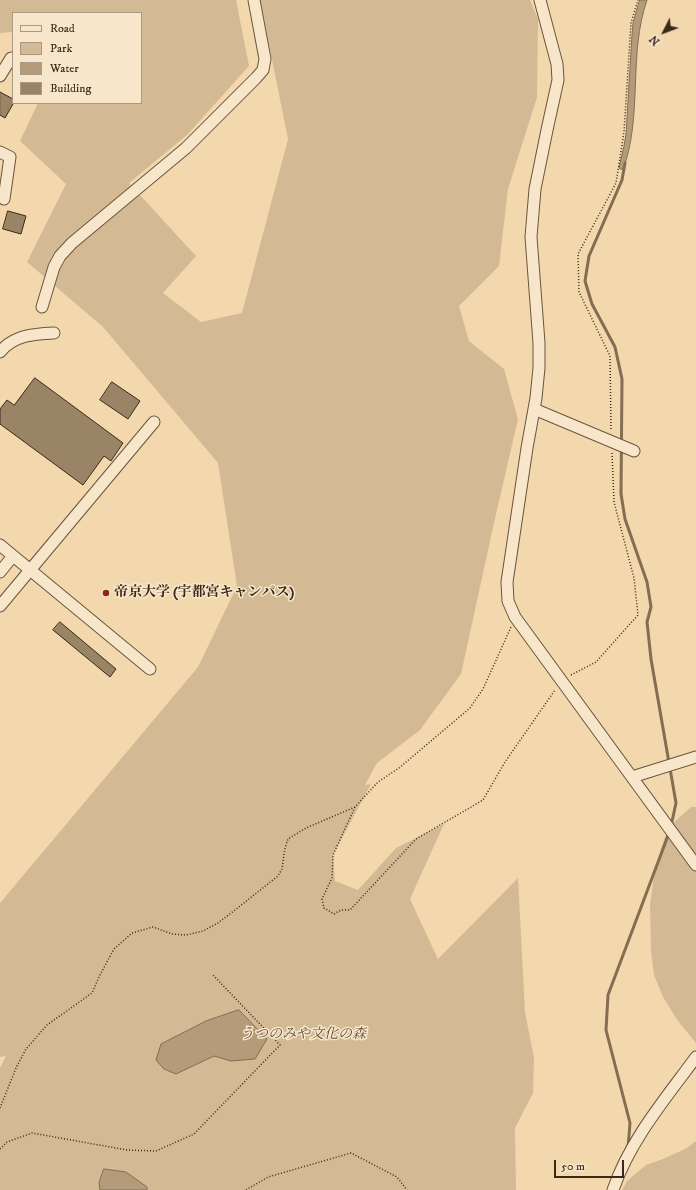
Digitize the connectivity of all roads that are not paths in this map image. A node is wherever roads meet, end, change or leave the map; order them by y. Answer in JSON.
{"nodes":[{"id":1,"x":254,"y":0,"type":"edge"},
{"id":2,"x":540,"y":0,"type":"edge"},
{"id":3,"x":11,"y":58,"type":"dead end"},
{"id":4,"x":0,"y":76,"type":"edge"},
{"id":5,"x":0,"y":152,"type":"edge"},
{"id":6,"x":4,"y":199,"type":"dead end"},
{"id":7,"x":42,"y":307,"type":"dead end"},
{"id":8,"x":54,"y":333,"type":"dead end"},
{"id":9,"x":0,"y":352,"type":"edge"},
{"id":10,"x":534,"y":409,"type":"junction"},
{"id":11,"x":154,"y":422,"type":"dead end"},
{"id":12,"x":634,"y":451,"type":"dead end"},
{"id":13,"x":0,"y":545,"type":"edge"},
{"id":14,"x":13,"y":556,"type":"junction"},
{"id":15,"x":30,"y":570,"type":"junction"},
{"id":16,"x":0,"y":572,"type":"edge"},
{"id":17,"x":0,"y":606,"type":"edge"},
{"id":18,"x":150,"y":669,"type":"dead end"},
{"id":19,"x":696,"y":757,"type":"edge"},
{"id":20,"x":632,"y":777,"type":"junction"},
{"id":21,"x":696,"y":865,"type":"edge"},
{"id":22,"x":696,"y":1057,"type":"edge"},
{"id":23,"x":613,"y":1190,"type":"edge"}],
"edges":[{"from":1,"to":7,"type":"street"},
{"from":2,"to":10,"type":"street"},
{"from":3,"to":4,"type":"street"},
{"from":5,"to":6,"type":"street"},
{"from":8,"to":9,"type":"street"},
{"from":10,"to":12,"type":"street"},
{"from":10,"to":20,"type":"street"},
{"from":11,"to":15,"type":"street"},
{"from":13,"to":14,"type":"street"},
{"from":14,"to":15,"type":"street"},
{"from":14,"to":16,"type":"street"},
{"from":15,"to":17,"type":"street"},
{"from":15,"to":18,"type":"street"},
{"from":19,"to":20,"type":"street"},
{"from":20,"to":21,"type":"street"},
{"from":22,"to":23,"type":"street"}]}
